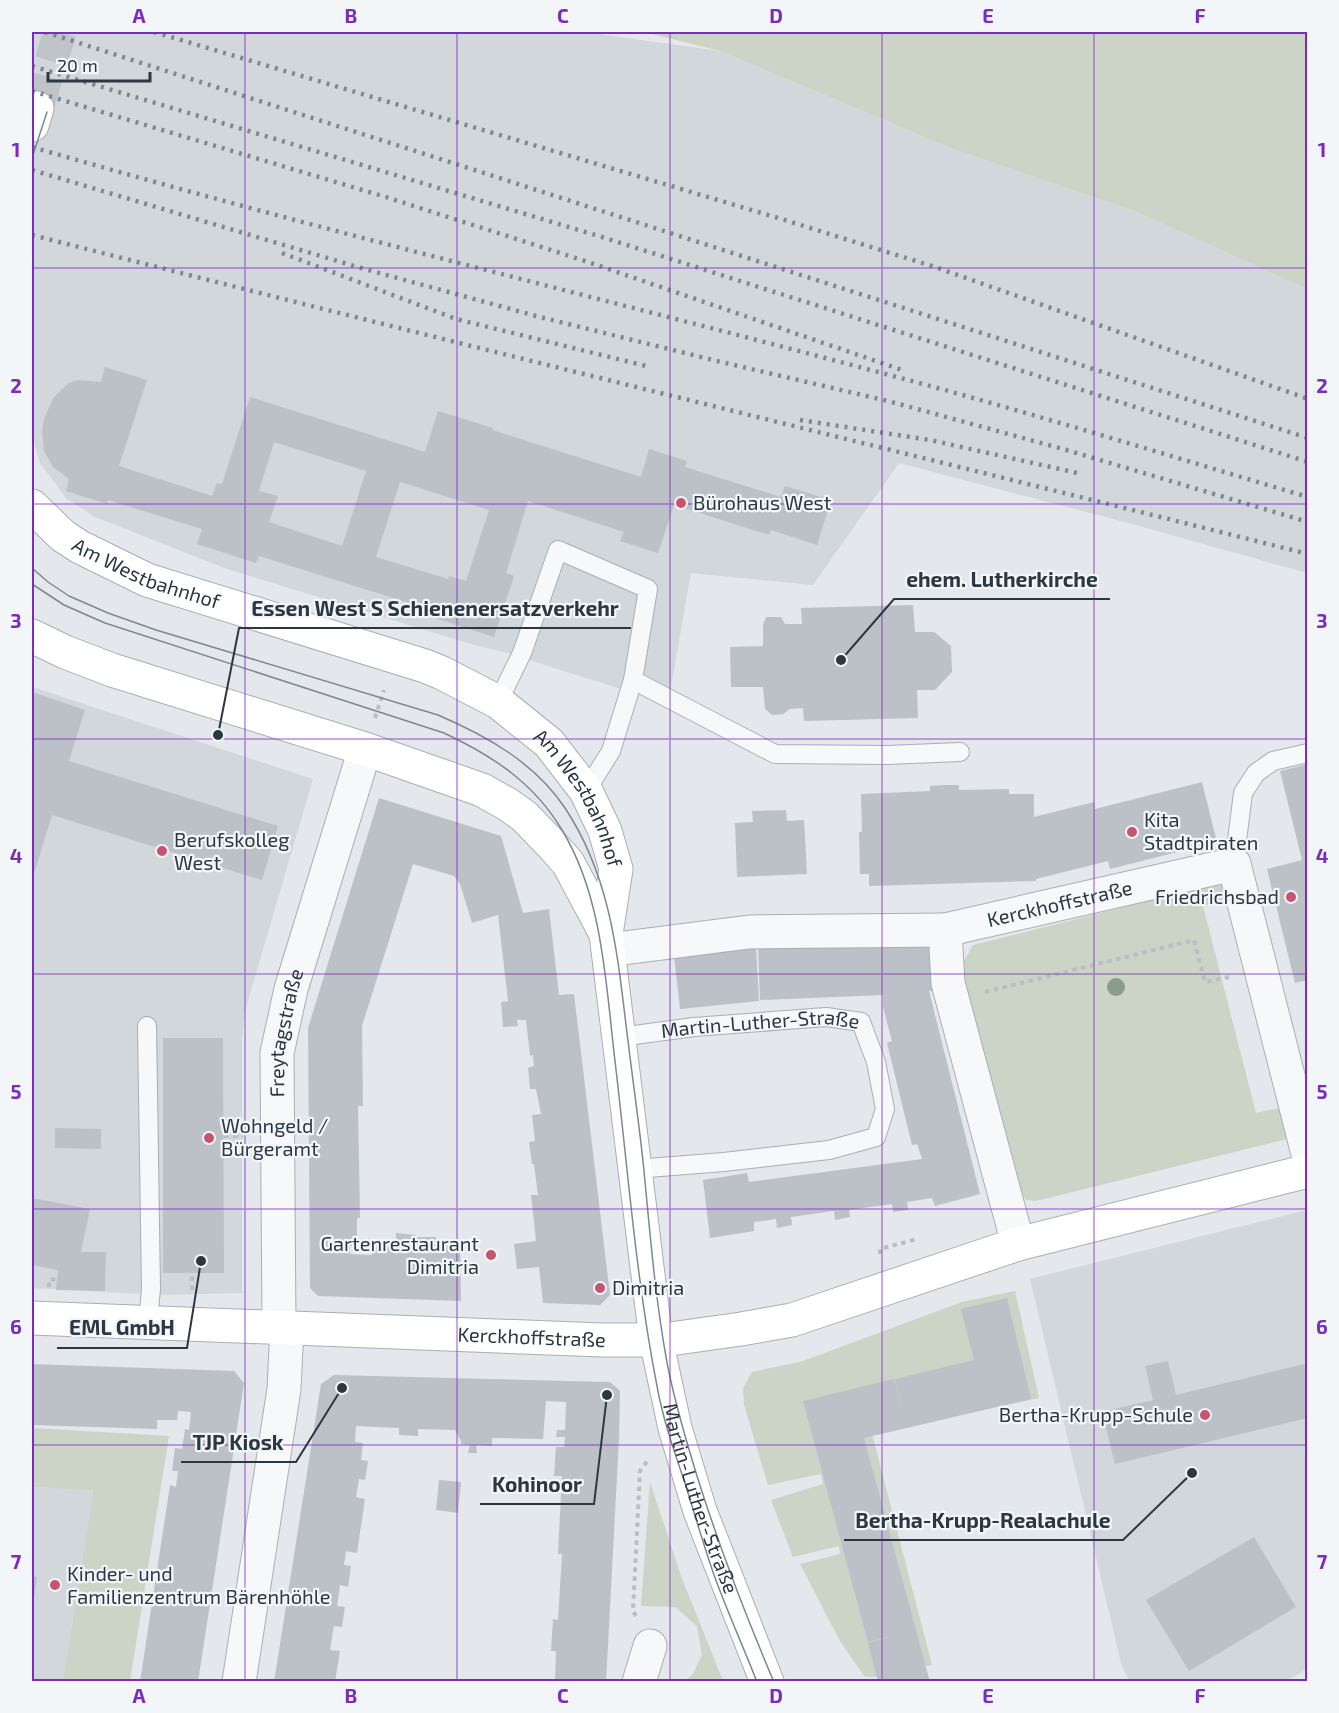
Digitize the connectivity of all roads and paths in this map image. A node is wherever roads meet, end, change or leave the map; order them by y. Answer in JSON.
{"nodes":[{"id":1,"x":32,"y":506,"type":"edge"},
{"id":2,"x":32,"y":636,"type":"edge"},
{"id":3,"x":633,"y":680,"type":"junction"},
{"id":4,"x":384,"y":690,"type":"dead end"},
{"id":5,"x":498,"y":702,"type":"junction"},
{"id":6,"x":374,"y":718,"type":"dead end"},
{"id":7,"x":365,"y":749,"type":"junction"},
{"id":8,"x":960,"y":752,"type":"dead end"},
{"id":9,"x":1308,"y":753,"type":"edge"},
{"id":10,"x":586,"y":791,"type":"junction"},
{"id":11,"x":1234,"y":864,"type":"junction"},
{"id":12,"x":945,"y":930,"type":"junction"},
{"id":13,"x":607,"y":942,"type":"junction"},
{"id":14,"x":1261,"y":969,"type":"junction"},
{"id":15,"x":953,"y":1000,"type":"junction"},
{"id":16,"x":147,"y":1026,"type":"dead end"},
{"id":17,"x":619,"y":1035,"type":"junction"},
{"id":18,"x":1308,"y":1154,"type":"edge"},
{"id":19,"x":635,"y":1169,"type":"junction"},
{"id":20,"x":1308,"y":1171,"type":"edge"},
{"id":21,"x":1018,"y":1244,"type":"junction"},
{"id":22,"x":32,"y":1318,"type":"edge"},
{"id":23,"x":148,"y":1322,"type":"junction"},
{"id":24,"x":283,"y":1327,"type":"junction"},
{"id":25,"x":656,"y":1340,"type":"junction"},
{"id":26,"x":675,"y":1428,"type":"junction"},
{"id":27,"x":650,"y":1646,"type":"joint"},
{"id":28,"x":239,"y":1682,"type":"edge"},
{"id":29,"x":639,"y":1682,"type":"edge"},
{"id":30,"x":767,"y":1682,"type":"edge"}],
"edges":[{"from":1,"to":5,"type":"main road","name":"Am Westbahnhof"},
{"from":2,"to":7,"type":"main road","name":"Am Westbahnhof"},
{"from":3,"to":5,"type":"lane"},
{"from":3,"to":8,"type":"lane"},
{"from":3,"to":10,"type":"lane"},
{"from":4,"to":6,"type":"path"},
{"from":5,"to":10,"type":"main road","name":"Am Westbahnhof"},
{"from":7,"to":13,"type":"main road","name":"Am Westbahnhof"},
{"from":7,"to":24,"type":"street","name":"Freytagstraße"},
{"from":9,"to":11,"type":"lane"},
{"from":10,"to":13,"type":"main road","name":"Am Westbahnhof"},
{"from":11,"to":12,"type":"street","name":"Kerckhoffstraße"},
{"from":11,"to":14,"type":"street"},
{"from":12,"to":13,"type":"street"},
{"from":12,"to":15,"type":"street"},
{"from":13,"to":17,"type":"main road","name":"Martin-Luther-Straße"},
{"from":14,"to":15,"type":"path"},
{"from":14,"to":18,"type":"street"},
{"from":15,"to":21,"type":"street"},
{"from":16,"to":23,"type":"lane"},
{"from":17,"to":19,"type":"main road","name":"Martin-Luther-Straße"},
{"from":17,"to":19,"type":"lane","name":"Martin-Luther-Straße"},
{"from":19,"to":25,"type":"main road","name":"Martin-Luther-Straße"},
{"from":20,"to":21,"type":"main road","name":"Kerckhoffstraße"},
{"from":21,"to":25,"type":"main road","name":"Kerckhoffstraße"},
{"from":22,"to":23,"type":"main road","name":"Kerckhoffstraße"},
{"from":23,"to":24,"type":"main road","name":"Kerckhoffstraße"},
{"from":24,"to":25,"type":"main road","name":"Kerckhoffstraße"},
{"from":24,"to":28,"type":"street","name":"Freytagstraße"},
{"from":25,"to":26,"type":"main road","name":"Martin-Luther-Straße"},
{"from":26,"to":27,"type":"path"},
{"from":26,"to":30,"type":"main road","name":"Martin-Luther-Straße"},
{"from":27,"to":29,"type":"street"}]}
